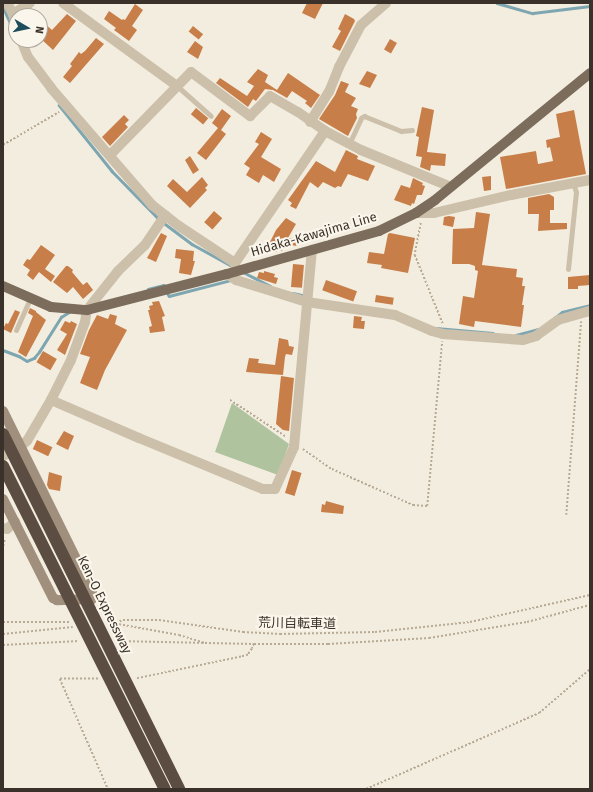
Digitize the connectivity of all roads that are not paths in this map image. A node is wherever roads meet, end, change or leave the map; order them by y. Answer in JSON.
{"nodes":[{"id":1,"x":63,"y":3,"type":"edge"},
{"id":2,"x":386,"y":3,"type":"edge"},
{"id":3,"x":24,"y":48,"type":"edge"},
{"id":4,"x":590,"y":73,"type":"edge"},
{"id":5,"x":177,"y":86,"type":"junction"},
{"id":6,"x":211,"y":116,"type":"dead end"},
{"id":7,"x":310,"y":122,"type":"junction"},
{"id":8,"x":412,"y":130,"type":"dead end"},
{"id":9,"x":325,"y":131,"type":"junction"},
{"id":10,"x":349,"y":144,"type":"junction"},
{"id":11,"x":110,"y":155,"type":"junction"},
{"id":12,"x":590,"y":180,"type":"edge"},
{"id":13,"x":573,"y":182,"type":"junction"},
{"id":14,"x":451,"y":187,"type":"junction"},
{"id":15,"x":420,"y":213,"type":"junction"},
{"id":16,"x":165,"y":215,"type":"junction"},
{"id":17,"x":312,"y":250,"type":"junction"},
{"id":18,"x":232,"y":269,"type":"junction"},
{"id":19,"x":568,"y":269,"type":"dead end"},
{"id":20,"x":3,"y":286,"type":"edge"},
{"id":21,"x":30,"y":299,"type":"junction"},
{"id":22,"x":306,"y":302,"type":"junction"},
{"id":23,"x":87,"y":310,"type":"junction"},
{"id":24,"x":590,"y":311,"type":"edge"},
{"id":25,"x":16,"y":330,"type":"dead end"},
{"id":26,"x":51,"y":400,"type":"junction"},
{"id":27,"x":3,"y":411,"type":"edge"},
{"id":28,"x":3,"y":434,"type":"edge"},
{"id":29,"x":20,"y":447,"type":"junction"},
{"id":30,"x":3,"y":456,"type":"edge"},
{"id":31,"x":3,"y":466,"type":"edge"},
{"id":32,"x":3,"y":499,"type":"edge"},
{"id":33,"x":15,"y":522,"type":"junction"},
{"id":34,"x":3,"y":528,"type":"edge"},
{"id":35,"x":165,"y":789,"type":"edge"},
{"id":36,"x":179,"y":789,"type":"edge"}],
"edges":[{"from":1,"to":5,"type":"street"},
{"from":2,"to":7,"type":"street"},
{"from":3,"to":11,"type":"street"},
{"from":4,"to":14,"type":"main road","name":"Hidaka-Kawajima Line"},
{"from":5,"to":6,"type":"lane"},
{"from":5,"to":7,"type":"street"},
{"from":5,"to":11,"type":"street"},
{"from":7,"to":9,"type":"street"},
{"from":8,"to":10,"type":"lane"},
{"from":9,"to":10,"type":"street"},
{"from":9,"to":18,"type":"street"},
{"from":10,"to":14,"type":"street"},
{"from":11,"to":16,"type":"street"},
{"from":12,"to":13,"type":"street"},
{"from":13,"to":15,"type":"street"},
{"from":13,"to":19,"type":"lane"},
{"from":14,"to":15,"type":"main road","name":"Hidaka-Kawajima Line"},
{"from":15,"to":17,"type":"main road","name":"Hidaka-Kawajima Line"},
{"from":16,"to":18,"type":"street"},
{"from":16,"to":23,"type":"street"},
{"from":17,"to":18,"type":"main road","name":"Hidaka-Kawajima Line"},
{"from":17,"to":22,"type":"street"},
{"from":18,"to":22,"type":"street"},
{"from":18,"to":23,"type":"main road","name":"Hidaka-Kawajima Line"},
{"from":20,"to":21,"type":"main road","name":"Hidaka-Kawajima Line"},
{"from":21,"to":23,"type":"main road","name":"Hidaka-Kawajima Line"},
{"from":21,"to":25,"type":"lane"},
{"from":22,"to":24,"type":"street"},
{"from":22,"to":26,"type":"street"},
{"from":23,"to":26,"type":"street"},
{"from":26,"to":29,"type":"street"},
{"from":27,"to":29,"type":"street"},
{"from":28,"to":36,"type":"highway","name":"Ken-O Expressway","bridge":true},
{"from":29,"to":30,"type":"street"},
{"from":29,"to":33,"type":"street"},
{"from":31,"to":35,"type":"highway","name":"Ken-O Expressway","bridge":true},
{"from":32,"to":33,"type":"street"},
{"from":33,"to":34,"type":"street"}]}
